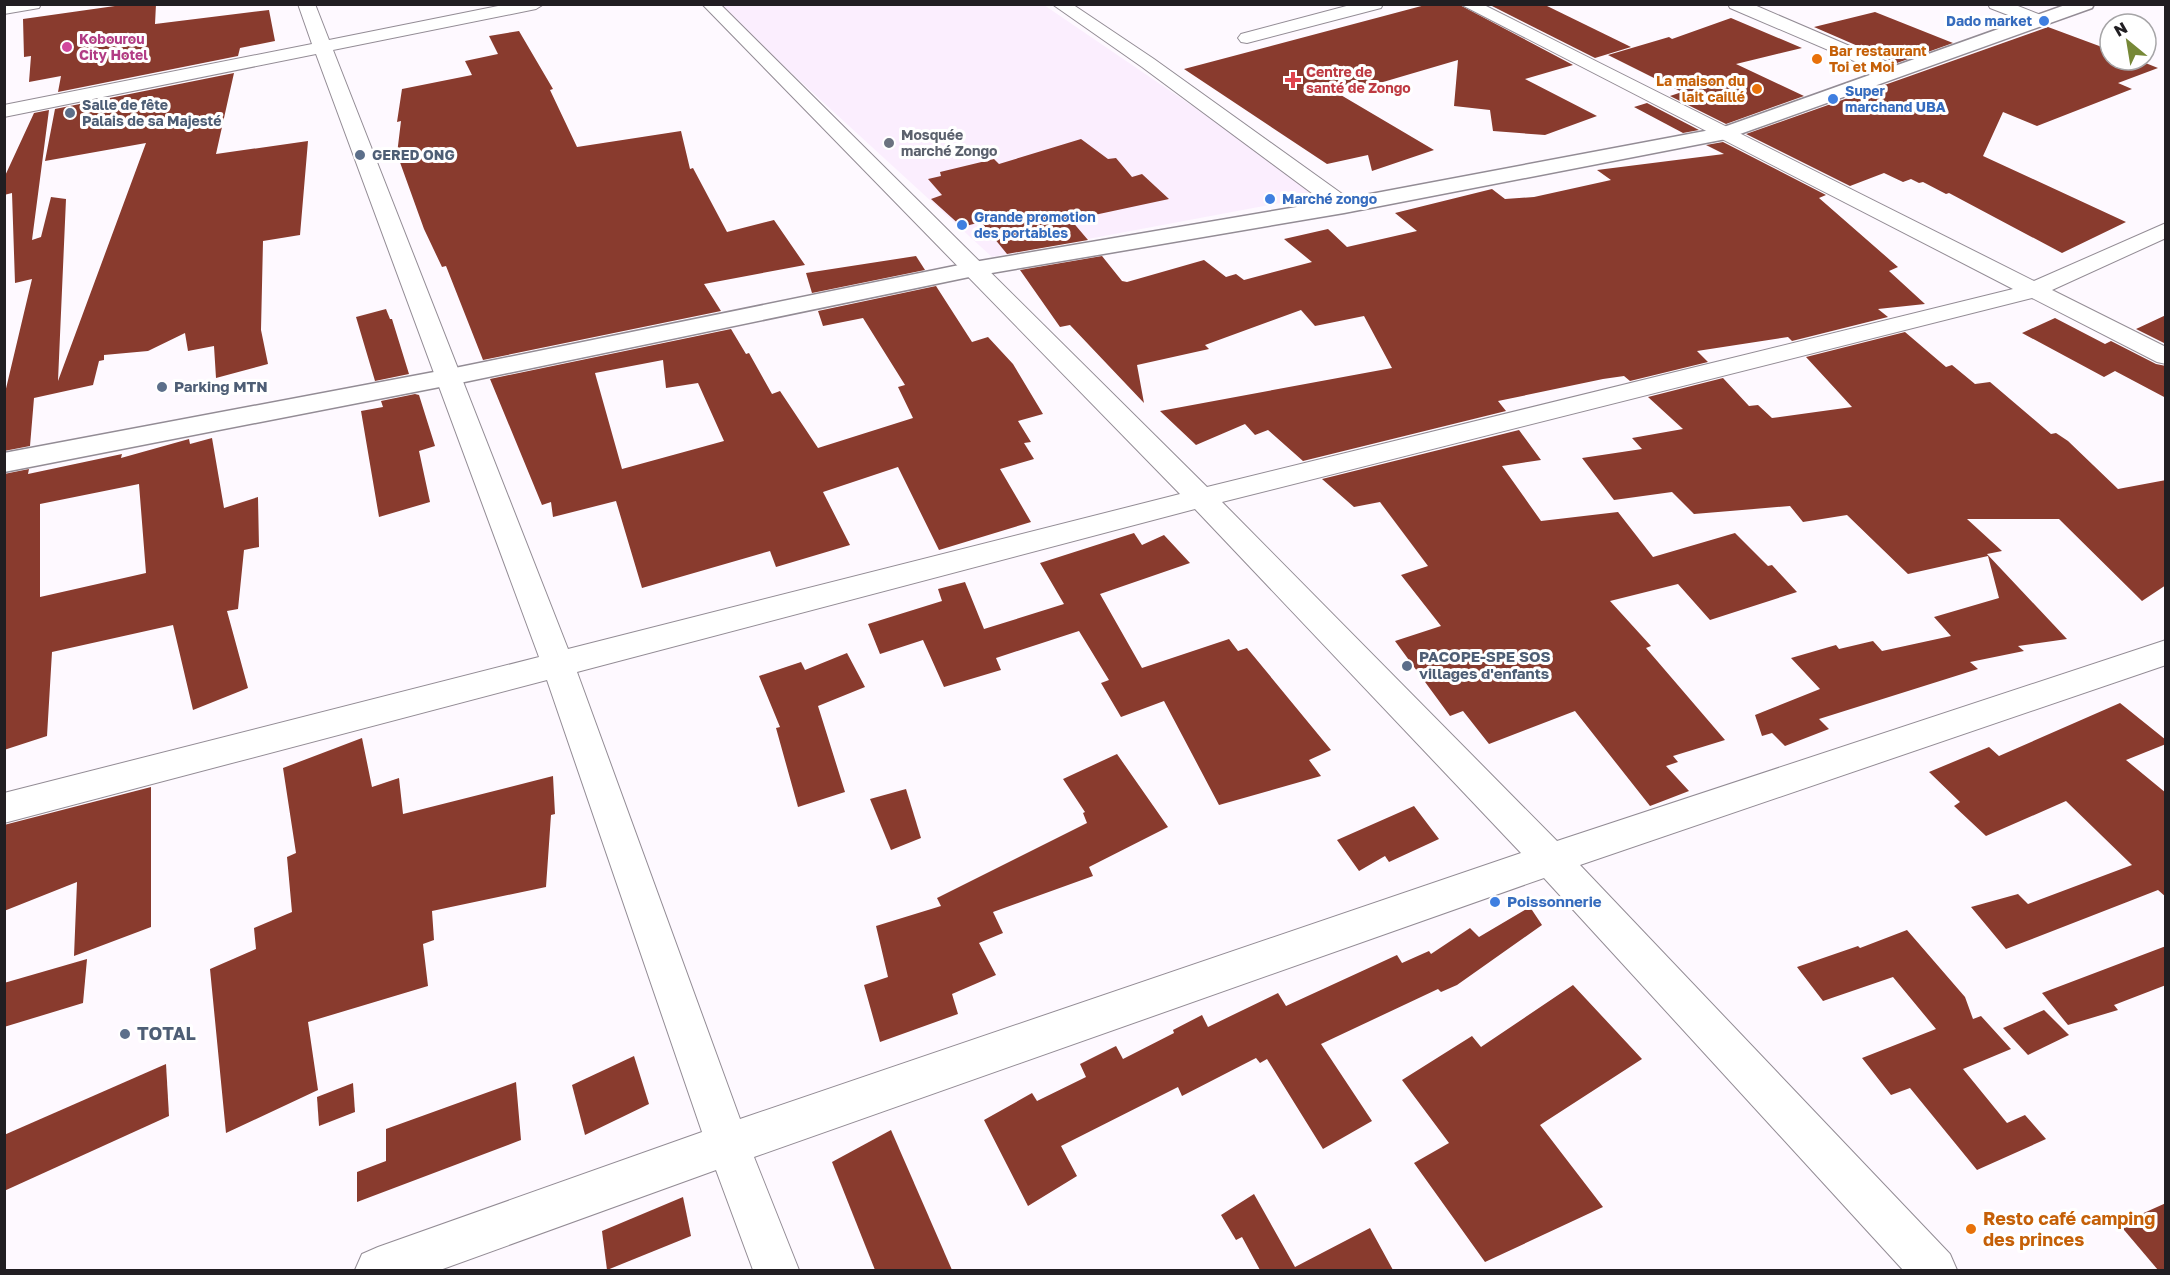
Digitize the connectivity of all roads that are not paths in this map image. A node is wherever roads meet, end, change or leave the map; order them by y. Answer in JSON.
{"nodes":[{"id":1,"x":33,"y":4,"type":"edge"},
{"id":2,"x":306,"y":4,"type":"edge"},
{"id":3,"x":536,"y":4,"type":"edge"},
{"id":4,"x":710,"y":4,"type":"edge"},
{"id":5,"x":1060,"y":4,"type":"edge"},
{"id":6,"x":1375,"y":4,"type":"edge"},
{"id":7,"x":1468,"y":4,"type":"edge"},
{"id":8,"x":1736,"y":4,"type":"edge"},
{"id":9,"x":1996,"y":4,"type":"edge"},
{"id":10,"x":2086,"y":4,"type":"edge"},
{"id":11,"x":4,"y":9,"type":"edge"},
{"id":12,"x":2040,"y":21,"type":"junction"},
{"id":13,"x":1247,"y":38,"type":"dead end"},
{"id":14,"x":322,"y":45,"type":"junction"},
{"id":15,"x":1895,"y":72,"type":"junction"},
{"id":16,"x":4,"y":111,"type":"edge"},
{"id":17,"x":1726,"y":133,"type":"junction"},
{"id":18,"x":1344,"y":206,"type":"junction"},
{"id":19,"x":2166,"y":229,"type":"edge"},
{"id":20,"x":974,"y":268,"type":"junction"},
{"id":21,"x":2032,"y":291,"type":"junction"},
{"id":22,"x":2166,"y":357,"type":"edge"},
{"id":23,"x":450,"y":377,"type":"junction"},
{"id":24,"x":4,"y":463,"type":"edge"},
{"id":25,"x":1201,"y":498,"type":"junction"},
{"id":26,"x":2166,"y":652,"type":"edge"},
{"id":27,"x":558,"y":665,"type":"junction"},
{"id":28,"x":4,"y":808,"type":"edge"},
{"id":29,"x":1549,"y":858,"type":"junction"},
{"id":30,"x":727,"y":1143,"type":"junction"},
{"id":31,"x":378,"y":1270,"type":"edge"},
{"id":32,"x":776,"y":1270,"type":"edge"},
{"id":33,"x":1935,"y":1270,"type":"edge"}],
"edges":[{"from":1,"to":11,"type":"street"},
{"from":2,"to":14,"type":"street"},
{"from":3,"to":14,"type":"street"},
{"from":4,"to":20,"type":"street"},
{"from":5,"to":18,"type":"street"},
{"from":6,"to":13,"type":"street"},
{"from":7,"to":17,"type":"street"},
{"from":8,"to":15,"type":"street"},
{"from":9,"to":12,"type":"street"},
{"from":10,"to":12,"type":"street"},
{"from":12,"to":15,"type":"street"},
{"from":14,"to":16,"type":"street"},
{"from":14,"to":23,"type":"street"},
{"from":15,"to":17,"type":"street"},
{"from":17,"to":18,"type":"street"},
{"from":17,"to":21,"type":"street"},
{"from":18,"to":20,"type":"street"},
{"from":19,"to":21,"type":"street"},
{"from":20,"to":23,"type":"street"},
{"from":20,"to":25,"type":"street"},
{"from":21,"to":22,"type":"street"},
{"from":21,"to":25,"type":"street"},
{"from":23,"to":24,"type":"street"},
{"from":23,"to":27,"type":"street"},
{"from":25,"to":27,"type":"street"},
{"from":25,"to":29,"type":"street"},
{"from":26,"to":29,"type":"street"},
{"from":27,"to":28,"type":"street"},
{"from":27,"to":30,"type":"street"},
{"from":29,"to":30,"type":"street"},
{"from":29,"to":33,"type":"street"},
{"from":30,"to":31,"type":"street"},
{"from":30,"to":32,"type":"street"}]}
